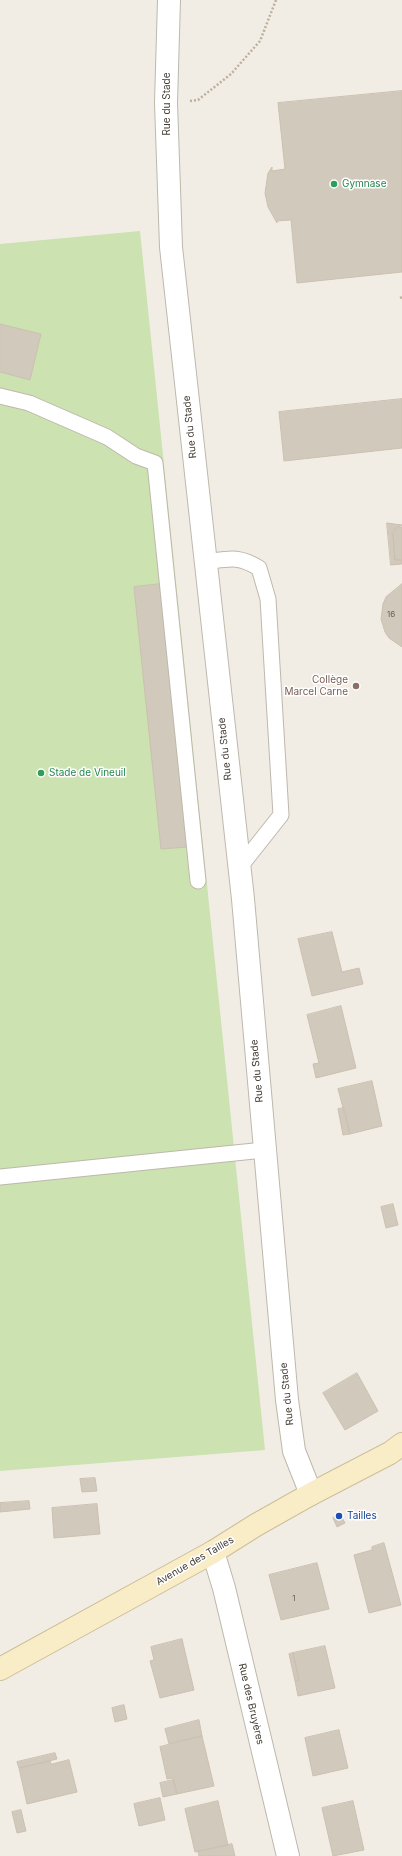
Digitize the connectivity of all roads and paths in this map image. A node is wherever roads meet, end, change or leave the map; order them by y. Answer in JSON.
{"nodes":[{"id":1,"x":169,"y":0,"type":"edge"},
{"id":2,"x":276,"y":0,"type":"edge"},
{"id":3,"x":166,"y":103,"type":"junction"},
{"id":4,"x":0,"y":396,"type":"edge"},
{"id":5,"x":205,"y":562,"type":"junction"},
{"id":6,"x":239,"y":868,"type":"junction"},
{"id":7,"x":198,"y":881,"type":"dead end"},
{"id":8,"x":264,"y":1150,"type":"junction"},
{"id":9,"x":0,"y":1177,"type":"edge"},
{"id":10,"x":396,"y":1448,"type":"edge"},
{"id":11,"x":311,"y":1494,"type":"junction"},
{"id":12,"x":213,"y":1552,"type":"junction"},
{"id":13,"x":0,"y":1669,"type":"edge"},
{"id":14,"x":288,"y":1856,"type":"edge"}],
"edges":[{"from":1,"to":3,"type":"street","name":"Rue du Stade"},
{"from":2,"to":3,"type":"path"},
{"from":3,"to":5,"type":"street","name":"Rue du Stade"},
{"from":4,"to":7,"type":"lane"},
{"from":5,"to":6,"type":"street","name":"Rue du Stade"},
{"from":5,"to":6,"type":"lane"},
{"from":6,"to":8,"type":"street","name":"Rue du Stade"},
{"from":8,"to":9,"type":"lane"},
{"from":8,"to":11,"type":"street","name":"Rue du Stade"},
{"from":10,"to":11,"type":"street","name":"Avenue des Tailles"},
{"from":11,"to":12,"type":"street","name":"Avenue des Tailles"},
{"from":12,"to":13,"type":"street","name":"Avenue des Tailles"},
{"from":12,"to":14,"type":"street","name":"Rue des Bruyères"}]}
